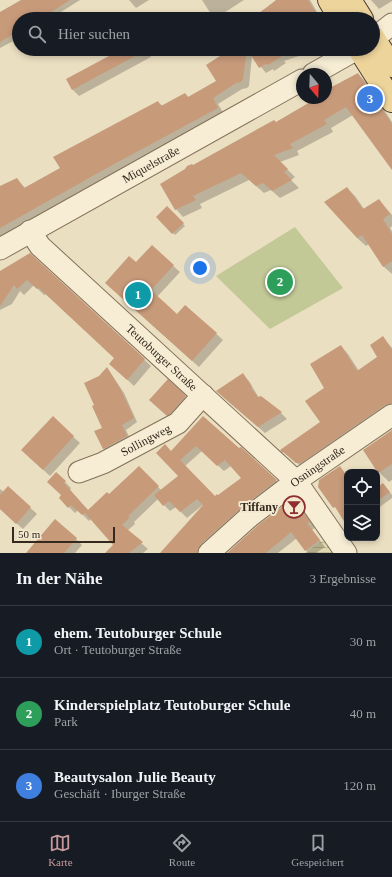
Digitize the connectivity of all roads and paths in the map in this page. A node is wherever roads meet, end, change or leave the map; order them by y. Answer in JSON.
{"nodes":[{"id":1,"x":329,"y":0,"type":"edge"},
{"id":2,"x":350,"y":0,"type":"edge"},
{"id":3,"x":336,"y":12,"type":"edge"},
{"id":4,"x":358,"y":12,"type":"edge"},
{"id":5,"x":392,"y":24,"type":"edge"},
{"id":6,"x":380,"y":33,"type":"edge"},
{"id":7,"x":380,"y":54,"type":"edge"},
{"id":8,"x":343,"y":56,"type":"edge"},
{"id":9,"x":373,"y":56,"type":"edge"},
{"id":10,"x":392,"y":66,"type":"edge"},
{"id":11,"x":323,"y":68,"type":"edge"},
{"id":12,"x":296,"y":83,"type":"edge"},
{"id":13,"x":392,"y":101,"type":"edge"},
{"id":14,"x":30,"y":231,"type":"junction"},
{"id":15,"x":0,"y":248,"type":"edge"},
{"id":16,"x":203,"y":395,"type":"junction"},
{"id":17,"x":392,"y":415,"type":"edge"},
{"id":18,"x":79,"y":472,"type":"dead end"},
{"id":19,"x":296,"y":481,"type":"junction"},
{"id":20,"x":209,"y":553,"type":"edge"},
{"id":21,"x":346,"y":553,"type":"edge"}],
"edges":[{"from":1,"to":3,"type":"main road"},
{"from":2,"to":4,"type":"main road"},
{"from":5,"to":6,"type":"street"},
{"from":7,"to":10,"type":"main road"},
{"from":8,"to":11,"type":"street"},
{"from":9,"to":13,"type":"main road"},
{"from":12,"to":14,"type":"street","name":"Miquelstraße"},
{"from":14,"to":15,"type":"street","name":"Miquelstraße"},
{"from":14,"to":16,"type":"street","name":"Teutoburger Straße"},
{"from":16,"to":18,"type":"street","name":"Sollingweg"},
{"from":16,"to":19,"type":"street","name":"Teutoburger Straße"},
{"from":17,"to":19,"type":"street","name":"Osningstraße"},
{"from":19,"to":20,"type":"street","name":"Osningstraße"},
{"from":19,"to":21,"type":"street","name":"Teutoburger Straße"}]}
